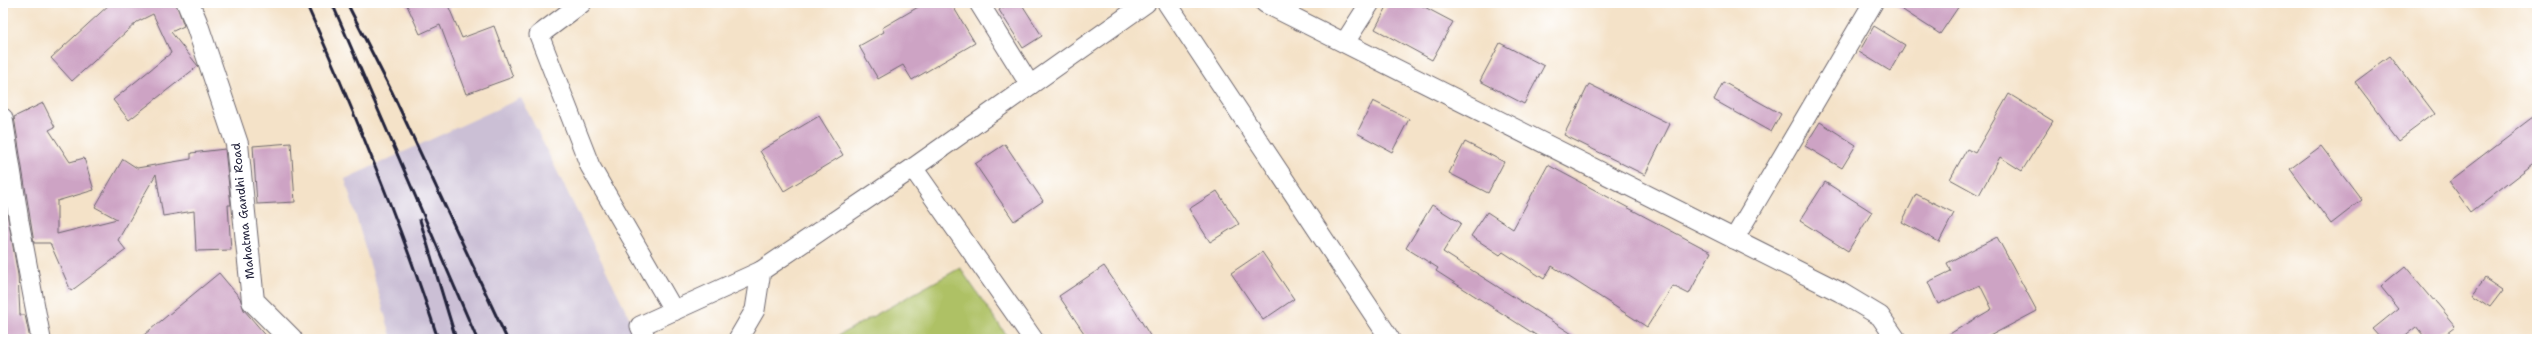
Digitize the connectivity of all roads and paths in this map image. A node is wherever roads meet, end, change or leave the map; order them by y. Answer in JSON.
{"nodes":[{"id":1,"x":188,"y":3,"type":"edge"},
{"id":2,"x":582,"y":3,"type":"edge"},
{"id":3,"x":979,"y":3,"type":"edge"},
{"id":4,"x":1146,"y":3,"type":"edge"},
{"id":5,"x":1167,"y":3,"type":"edge"},
{"id":6,"x":1265,"y":3,"type":"edge"},
{"id":7,"x":1370,"y":3,"type":"edge"},
{"id":8,"x":1872,"y":3,"type":"edge"},
{"id":9,"x":1345,"y":42,"type":"junction"},
{"id":10,"x":1030,"y":85,"type":"junction"},
{"id":11,"x":3,"y":118,"type":"edge"},
{"id":12,"x":913,"y":168,"type":"junction"},
{"id":13,"x":1734,"y":239,"type":"junction"},
{"id":14,"x":761,"y":271,"type":"junction"},
{"id":15,"x":674,"y":311,"type":"junction"},
{"id":16,"x":41,"y":339,"type":"edge"},
{"id":17,"x":291,"y":339,"type":"edge"},
{"id":18,"x":646,"y":339,"type":"edge"},
{"id":19,"x":738,"y":339,"type":"edge"},
{"id":20,"x":1033,"y":339,"type":"edge"},
{"id":21,"x":1390,"y":339,"type":"edge"},
{"id":22,"x":1896,"y":339,"type":"edge"}],
"edges":[{"from":1,"to":17,"type":"main road","name":"Mahatma Gandhi Road"},
{"from":2,"to":15,"type":"street"},
{"from":3,"to":10,"type":"street"},
{"from":4,"to":10,"type":"street"},
{"from":5,"to":21,"type":"street"},
{"from":6,"to":9,"type":"street"},
{"from":7,"to":9,"type":"street"},
{"from":8,"to":13,"type":"street"},
{"from":9,"to":13,"type":"street"},
{"from":10,"to":12,"type":"street"},
{"from":11,"to":16,"type":"street"},
{"from":12,"to":14,"type":"street"},
{"from":12,"to":20,"type":"street"},
{"from":13,"to":22,"type":"street"},
{"from":14,"to":15,"type":"street"},
{"from":14,"to":19,"type":"street"},
{"from":15,"to":18,"type":"street"}]}
